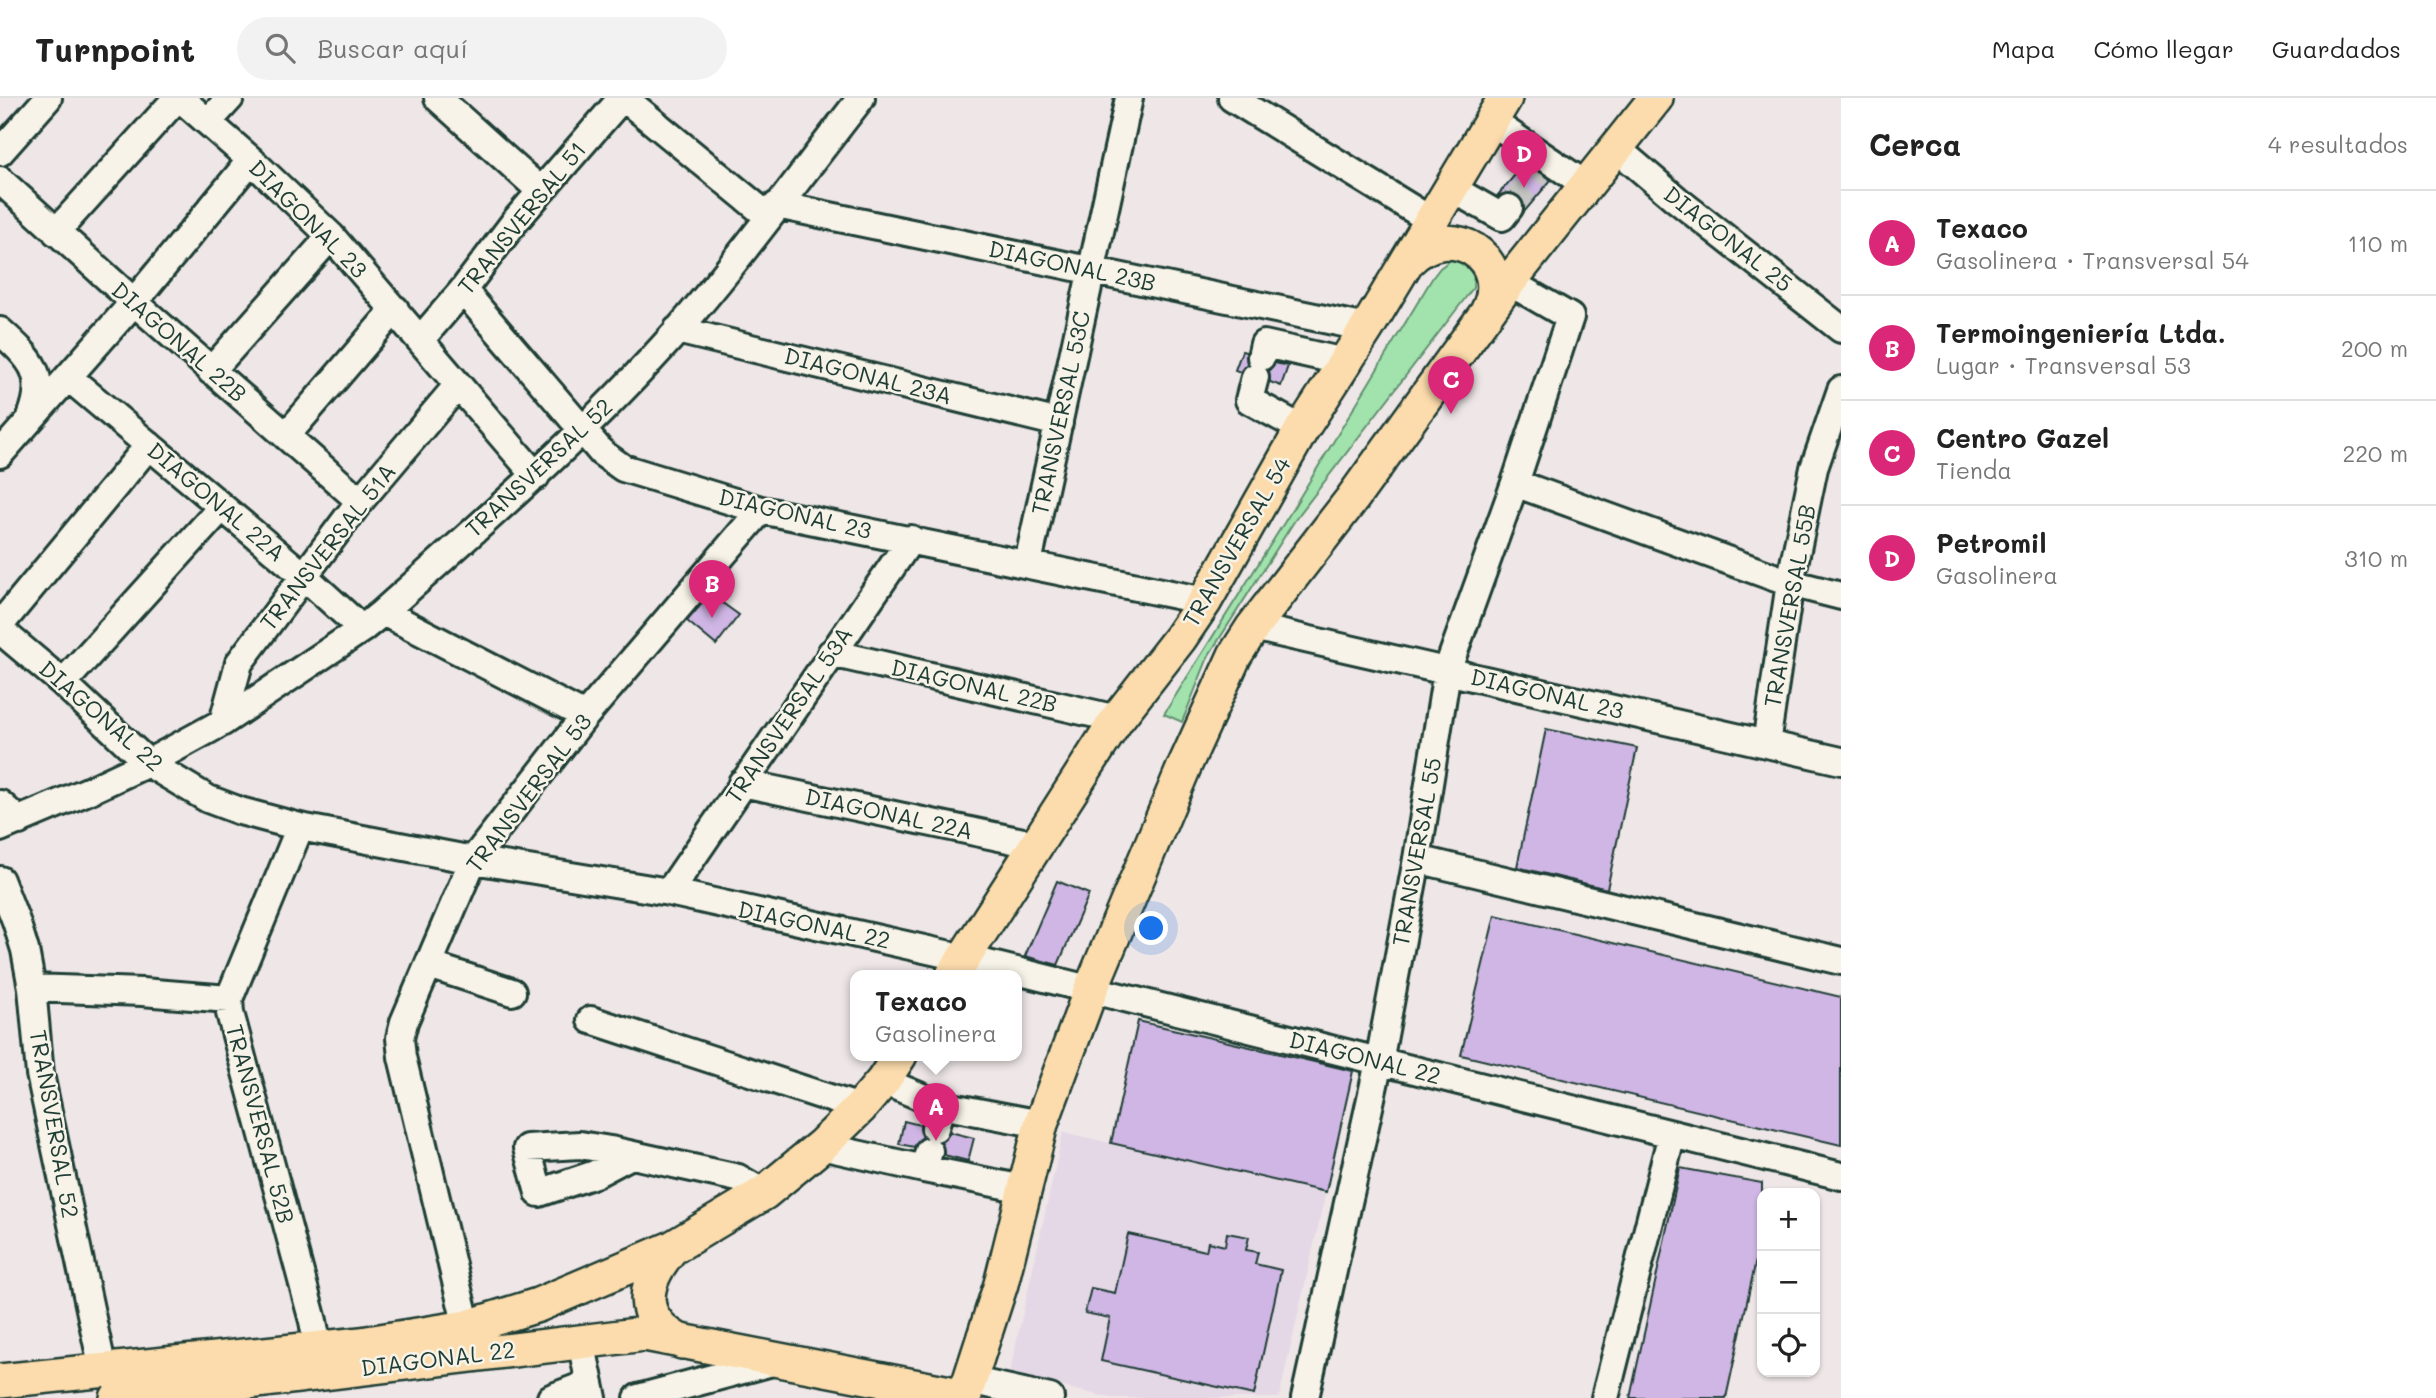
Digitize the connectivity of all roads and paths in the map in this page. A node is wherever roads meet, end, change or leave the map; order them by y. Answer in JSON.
{"nodes":[{"id":1,"x":48,"y":98,"type":"edge"},
{"id":2,"x":179,"y":98,"type":"edge"},
{"id":3,"x":230,"y":98,"type":"edge"},
{"id":4,"x":438,"y":98,"type":"edge"},
{"id":5,"x":623,"y":98,"type":"edge"},
{"id":6,"x":861,"y":98,"type":"edge"},
{"id":7,"x":1129,"y":98,"type":"edge"},
{"id":8,"x":1232,"y":98,"type":"edge"},
{"id":9,"x":1656,"y":98,"type":"edge"},
{"id":10,"x":1498,"y":109,"type":"edge"},
{"id":11,"x":208,"y":122,"type":"junction"},
{"id":12,"x":1616,"y":148,"type":"junction"},
{"id":13,"x":0,"y":152,"type":"edge"},
{"id":14,"x":251,"y":160,"type":"junction"},
{"id":15,"x":0,"y":180,"type":"edge"},
{"id":16,"x":1586,"y":185,"type":"junction"},
{"id":17,"x":1451,"y":188,"type":"junction"},
{"id":18,"x":541,"y":191,"type":"junction"},
{"id":19,"x":1508,"y":208,"type":"dead end"},
{"id":20,"x":773,"y":211,"type":"junction"},
{"id":21,"x":1432,"y":221,"type":"junction"},
{"id":22,"x":56,"y":232,"type":"junction"},
{"id":23,"x":331,"y":236,"type":"junction"},
{"id":24,"x":1407,"y":262,"type":"junction"},
{"id":25,"x":1091,"y":270,"type":"junction"},
{"id":26,"x":1509,"y":282,"type":"junction"},
{"id":27,"x":463,"y":290,"type":"junction"},
{"id":28,"x":134,"y":302,"type":"junction"},
{"id":29,"x":395,"y":309,"type":"junction"},
{"id":30,"x":1484,"y":317,"type":"junction"},
{"id":31,"x":1367,"y":328,"type":"junction"},
{"id":32,"x":1841,"y":329,"type":"edge"},
{"id":33,"x":677,"y":330,"type":"junction"},
{"id":34,"x":0,"y":331,"type":"edge"},
{"id":35,"x":421,"y":339,"type":"junction"},
{"id":36,"x":1345,"y":362,"type":"junction"},
{"id":37,"x":211,"y":371,"type":"junction"},
{"id":38,"x":68,"y":377,"type":"junction"},
{"id":39,"x":458,"y":385,"type":"junction"},
{"id":40,"x":1841,"y":390,"type":"edge"},
{"id":41,"x":30,"y":418,"type":"junction"},
{"id":42,"x":1059,"y":423,"type":"junction"},
{"id":43,"x":1302,"y":429,"type":"junction"},
{"id":44,"x":584,"y":430,"type":"junction"},
{"id":45,"x":286,"y":436,"type":"junction"},
{"id":46,"x":149,"y":445,"type":"junction"},
{"id":47,"x":0,"y":454,"type":"edge"},
{"id":48,"x":536,"y":476,"type":"junction"},
{"id":49,"x":1515,"y":482,"type":"junction"},
{"id":50,"x":360,"y":501,"type":"junction"},
{"id":51,"x":222,"y":507,"type":"junction"},
{"id":52,"x":761,"y":510,"type":"junction"},
{"id":53,"x":911,"y":539,"type":"junction"},
{"id":54,"x":1028,"y":563,"type":"junction"},
{"id":55,"x":304,"y":576,"type":"junction"},
{"id":56,"x":1790,"y":583,"type":"junction"},
{"id":57,"x":1841,"y":596,"type":"edge"},
{"id":58,"x":1205,"y":601,"type":"junction"},
{"id":59,"x":383,"y":612,"type":"junction"},
{"id":60,"x":0,"y":627,"type":"edge"},
{"id":61,"x":1253,"y":627,"type":"junction"},
{"id":62,"x":362,"y":629,"type":"junction"},
{"id":63,"x":831,"y":653,"type":"junction"},
{"id":64,"x":1447,"y":671,"type":"junction"},
{"id":65,"x":63,"y":683,"type":"junction"},
{"id":66,"x":585,"y":716,"type":"junction"},
{"id":67,"x":1117,"y":719,"type":"junction"},
{"id":68,"x":223,"y":722,"type":"junction"},
{"id":69,"x":1766,"y":744,"type":"junction"},
{"id":70,"x":1841,"y":761,"type":"edge"},
{"id":71,"x":148,"y":763,"type":"junction"},
{"id":72,"x":742,"y":783,"type":"junction"},
{"id":73,"x":6,"y":818,"type":"edge"},
{"id":74,"x":300,"y":827,"type":"junction"},
{"id":75,"x":1037,"y":845,"type":"junction"},
{"id":76,"x":1417,"y":859,"type":"junction"},
{"id":77,"x":473,"y":860,"type":"junction"},
{"id":78,"x":0,"y":880,"type":"edge"},
{"id":79,"x":669,"y":892,"type":"junction"},
{"id":80,"x":1841,"y":961,"type":"edge"},
{"id":81,"x":429,"y":965,"type":"junction"},
{"id":82,"x":958,"y":966,"type":"edge"},
{"id":83,"x":981,"y":970,"type":"edge"},
{"id":84,"x":1022,"y":977,"type":"edge"},
{"id":85,"x":32,"y":989,"type":"junction"},
{"id":86,"x":1091,"y":989,"type":"junction"},
{"id":87,"x":512,"y":992,"type":"dead end"},
{"id":88,"x":229,"y":999,"type":"junction"},
{"id":89,"x":592,"y":1020,"type":"dead end"},
{"id":90,"x":1379,"y":1062,"type":"junction"},
{"id":91,"x":892,"y":1068,"type":"edge"},
{"id":92,"x":860,"y":1108,"type":"junction"},
{"id":93,"x":1041,"y":1124,"type":"junction"},
{"id":94,"x":1672,"y":1134,"type":"junction"},
{"id":95,"x":932,"y":1138,"type":"junction"},
{"id":96,"x":821,"y":1146,"type":"junction"},
{"id":97,"x":631,"y":1154,"type":"dead end"},
{"id":98,"x":1841,"y":1176,"type":"edge"},
{"id":99,"x":1024,"y":1189,"type":"junction"},
{"id":100,"x":764,"y":1193,"type":"junction"},
{"id":101,"x":672,"y":1248,"type":"junction"},
{"id":102,"x":538,"y":1305,"type":"junction"},
{"id":103,"x":467,"y":1327,"type":"junction"},
{"id":104,"x":581,"y":1342,"type":"junction"},
{"id":105,"x":682,"y":1342,"type":"junction"},
{"id":106,"x":318,"y":1348,"type":"junction"},
{"id":107,"x":778,"y":1361,"type":"junction"},
{"id":108,"x":0,"y":1381,"type":"edge"},
{"id":109,"x":110,"y":1384,"type":"edge"},
{"id":110,"x":258,"y":1390,"type":"edge"},
{"id":111,"x":592,"y":1390,"type":"edge"},
{"id":112,"x":181,"y":1394,"type":"edge"},
{"id":113,"x":975,"y":1394,"type":"edge"},
{"id":114,"x":551,"y":1398,"type":"edge"},
{"id":115,"x":638,"y":1398,"type":"edge"},
{"id":116,"x":1050,"y":1398,"type":"edge"},
{"id":117,"x":1305,"y":1398,"type":"edge"},
{"id":118,"x":1605,"y":1398,"type":"edge"}],
"edges":[{"from":1,"to":13,"type":"street"},
{"from":2,"to":11,"type":"street","name":"DIAGONAL 23"},
{"from":2,"to":22,"type":"street"},
{"from":3,"to":11,"type":"street"},
{"from":4,"to":18,"type":"street"},
{"from":5,"to":18,"type":"street","name":"TRANSVERSAL 51"},
{"from":5,"to":20,"type":"street","name":"DIAGONAL 23B"},
{"from":6,"to":20,"type":"street","name":"TRANSVERSAL 52"},
{"from":7,"to":25,"type":"street","name":"TRANSVERSAL 53C"},
{"from":8,"to":21,"type":"street"},
{"from":9,"to":12,"type":"main road"},
{"from":10,"to":16,"type":"street"},
{"from":10,"to":17,"type":"main road","name":"TRANSVERSAL 54"},
{"from":11,"to":14,"type":"street","name":"DIAGONAL 23"},
{"from":12,"to":16,"type":"main road"},
{"from":12,"to":32,"type":"street","name":"DIAGONAL 25"},
{"from":14,"to":23,"type":"street","name":"DIAGONAL 23"},
{"from":14,"to":28,"type":"street"},
{"from":15,"to":22,"type":"street","name":"DIAGONAL 22B"},
{"from":16,"to":26,"type":"main road"},
{"from":17,"to":19,"type":"street"},
{"from":17,"to":21,"type":"main road","name":"TRANSVERSAL 54"},
{"from":18,"to":27,"type":"street","name":"TRANSVERSAL 51"},
{"from":20,"to":25,"type":"street","name":"DIAGONAL 23B"},
{"from":20,"to":33,"type":"street","name":"TRANSVERSAL 52"},
{"from":21,"to":24,"type":"main road","name":"TRANSVERSAL 54"},
{"from":22,"to":28,"type":"street","name":"DIAGONAL 22B"},
{"from":23,"to":29,"type":"street","name":"DIAGONAL 23"},
{"from":23,"to":37,"type":"street"},
{"from":24,"to":30,"type":"main road"},
{"from":24,"to":31,"type":"main road","name":"TRANSVERSAL 54"},
{"from":25,"to":31,"type":"street","name":"DIAGONAL 23B"},
{"from":25,"to":42,"type":"street","name":"TRANSVERSAL 53C"},
{"from":26,"to":30,"type":"main road"},
{"from":26,"to":49,"type":"street","name":"TRANSVERSAL 55"},
{"from":27,"to":35,"type":"street","name":"TRANSVERSAL 51"},
{"from":27,"to":44,"type":"street","name":"DIAGONAL 23"},
{"from":28,"to":37,"type":"street","name":"DIAGONAL 22B"},
{"from":28,"to":38,"type":"street"},
{"from":29,"to":35,"type":"street","name":"DIAGONAL 23"},
{"from":29,"to":45,"type":"street"},
{"from":30,"to":61,"type":"main road"},
{"from":31,"to":36,"type":"main road","name":"TRANSVERSAL 54"},
{"from":33,"to":42,"type":"street","name":"DIAGONAL 23A"},
{"from":33,"to":44,"type":"street","name":"TRANSVERSAL 52"},
{"from":34,"to":41,"type":"street"},
{"from":35,"to":39,"type":"street","name":"DIAGONAL 23"},
{"from":36,"to":43,"type":"main road","name":"TRANSVERSAL 54"},
{"from":36,"to":43,"type":"street"},
{"from":37,"to":45,"type":"street","name":"DIAGONAL 22B"},
{"from":38,"to":41,"type":"street"},
{"from":38,"to":46,"type":"street","name":"DIAGONAL 22A"},
{"from":39,"to":48,"type":"street","name":"DIAGONAL 23"},
{"from":39,"to":50,"type":"street","name":"TRANSVERSAL 51A"},
{"from":40,"to":56,"type":"street","name":"TRANSVERSAL 55B"},
{"from":41,"to":47,"type":"street"},
{"from":42,"to":54,"type":"street","name":"TRANSVERSAL 53C"},
{"from":43,"to":58,"type":"main road","name":"TRANSVERSAL 54"},
{"from":44,"to":48,"type":"street","name":"TRANSVERSAL 52"},
{"from":44,"to":52,"type":"street","name":"DIAGONAL 23"},
{"from":45,"to":50,"type":"street","name":"DIAGONAL 22B"},
{"from":46,"to":51,"type":"street","name":"DIAGONAL 22A"},
{"from":46,"to":60,"type":"street"},
{"from":48,"to":59,"type":"street","name":"TRANSVERSAL 52"},
{"from":49,"to":56,"type":"street"},
{"from":49,"to":64,"type":"street","name":"TRANSVERSAL 55"},
{"from":50,"to":55,"type":"street","name":"TRANSVERSAL 51A"},
{"from":51,"to":55,"type":"street","name":"DIAGONAL 22A"},
{"from":51,"to":65,"type":"street"},
{"from":52,"to":53,"type":"street","name":"DIAGONAL 23"},
{"from":52,"to":66,"type":"street","name":"TRANSVERSAL 53"},
{"from":53,"to":54,"type":"street","name":"DIAGONAL 23"},
{"from":53,"to":63,"type":"street","name":"TRANSVERSAL 53A"},
{"from":54,"to":58,"type":"street","name":"DIAGONAL 23"},
{"from":55,"to":62,"type":"street","name":"DIAGONAL 22A"},
{"from":55,"to":68,"type":"street","name":"TRANSVERSAL 51A"},
{"from":56,"to":57,"type":"street"},
{"from":56,"to":69,"type":"street","name":"TRANSVERSAL 55B"},
{"from":58,"to":67,"type":"main road","name":"TRANSVERSAL 54"},
{"from":59,"to":62,"type":"street","name":"TRANSVERSAL 52"},
{"from":59,"to":66,"type":"street"},
{"from":60,"to":65,"type":"street","name":"DIAGONAL 22"},
{"from":61,"to":64,"type":"street","name":"DIAGONAL 23"},
{"from":61,"to":86,"type":"main road"},
{"from":62,"to":68,"type":"street","name":"TRANSVERSAL 52"},
{"from":63,"to":67,"type":"street","name":"DIAGONAL 22B"},
{"from":63,"to":72,"type":"street","name":"TRANSVERSAL 53A"},
{"from":64,"to":69,"type":"street","name":"DIAGONAL 23"},
{"from":64,"to":76,"type":"street","name":"TRANSVERSAL 55"},
{"from":65,"to":71,"type":"street","name":"DIAGONAL 22"},
{"from":66,"to":77,"type":"street","name":"TRANSVERSAL 53"},
{"from":67,"to":75,"type":"main road","name":"TRANSVERSAL 54"},
{"from":68,"to":71,"type":"street","name":"TRANSVERSAL 52"},
{"from":69,"to":70,"type":"street","name":"DIAGONAL 23"},
{"from":71,"to":73,"type":"street"},
{"from":71,"to":74,"type":"street","name":"DIAGONAL 22"},
{"from":72,"to":75,"type":"street","name":"DIAGONAL 22A"},
{"from":72,"to":79,"type":"street","name":"TRANSVERSAL 53A"},
{"from":74,"to":77,"type":"street","name":"DIAGONAL 22"},
{"from":74,"to":88,"type":"street","name":"TRANSVERSAL 52B"},
{"from":75,"to":82,"type":"main road","name":"TRANSVERSAL 54"},
{"from":76,"to":80,"type":"street"},
{"from":76,"to":90,"type":"street","name":"TRANSVERSAL 55"},
{"from":77,"to":79,"type":"street","name":"DIAGONAL 22"},
{"from":77,"to":81,"type":"street","name":"TRANSVERSAL 53"},
{"from":78,"to":85,"type":"street","name":"TRANSVERSAL 52"},
{"from":79,"to":82,"type":"street","name":"DIAGONAL 22"},
{"from":81,"to":87,"type":"street"},
{"from":81,"to":103,"type":"street","name":"TRANSVERSAL 53"},
{"from":82,"to":83,"type":"street","name":"DIAGONAL 22"},
{"from":84,"to":86,"type":"street","name":"DIAGONAL 22"},
{"from":85,"to":88,"type":"street"},
{"from":85,"to":109,"type":"street","name":"TRANSVERSAL 52"},
{"from":86,"to":90,"type":"street","name":"DIAGONAL 22"},
{"from":86,"to":93,"type":"main road"},
{"from":88,"to":106,"type":"street","name":"TRANSVERSAL 52B"},
{"from":89,"to":92,"type":"street"},
{"from":90,"to":94,"type":"street","name":"DIAGONAL 22"},
{"from":90,"to":117,"type":"street","name":"TRANSVERSAL 55"},
{"from":91,"to":92,"type":"main road"},
{"from":91,"to":95,"type":"street"},
{"from":92,"to":96,"type":"main road"},
{"from":93,"to":95,"type":"street"},
{"from":93,"to":99,"type":"main road"},
{"from":94,"to":98,"type":"street","name":"DIAGONAL 22"},
{"from":94,"to":118,"type":"street"},
{"from":95,"to":96,"type":"street"},
{"from":95,"to":99,"type":"street"},
{"from":96,"to":100,"type":"main road"},
{"from":97,"to":100,"type":"street"},
{"from":99,"to":113,"type":"main road"},
{"from":100,"to":101,"type":"main road"},
{"from":101,"to":102,"type":"main road","name":"DIAGONAL 22"},
{"from":101,"to":105,"type":"main road"},
{"from":102,"to":103,"type":"main road","name":"DIAGONAL 22"},
{"from":102,"to":104,"type":"main road"},
{"from":103,"to":106,"type":"main road","name":"DIAGONAL 22"},
{"from":104,"to":105,"type":"main road","name":"DIAGONAL 22"},
{"from":104,"to":110,"type":"main road","name":"DIAGONAL 22"},
{"from":104,"to":111,"type":"street"},
{"from":105,"to":107,"type":"main road","name":"DIAGONAL 22"},
{"from":106,"to":109,"type":"main road","name":"DIAGONAL 22"},
{"from":107,"to":113,"type":"main road","name":"DIAGONAL 22"},
{"from":107,"to":115,"type":"street"},
{"from":108,"to":109,"type":"main road","name":"DIAGONAL 22"},
{"from":109,"to":112,"type":"main road","name":"DIAGONAL 22"},
{"from":110,"to":112,"type":"main road","name":"DIAGONAL 22"},
{"from":111,"to":114,"type":"street"},
{"from":113,"to":116,"type":"street","name":"DIAGONAL 22"}]}
